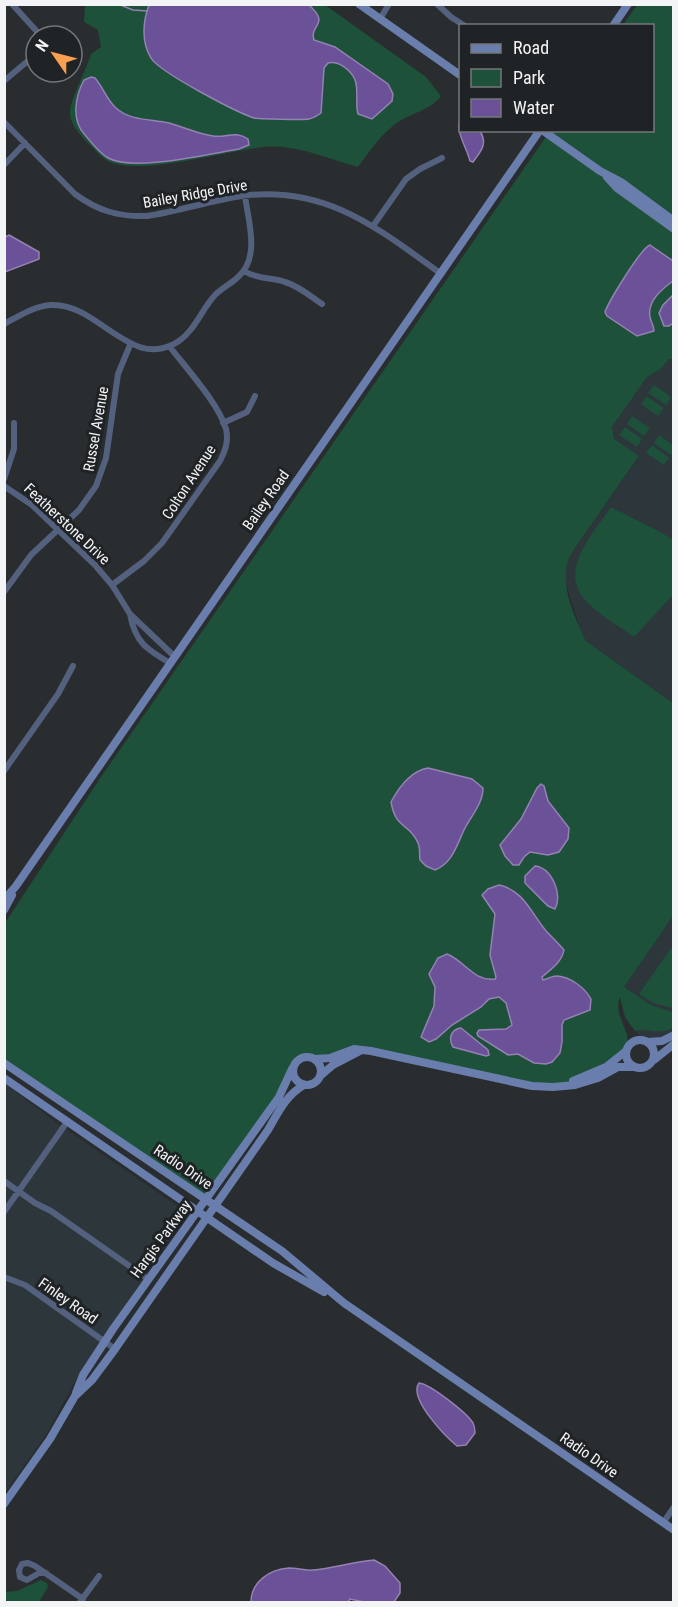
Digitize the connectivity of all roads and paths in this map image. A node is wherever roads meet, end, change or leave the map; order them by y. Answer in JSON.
{"nodes":[{"id":1,"x":12,"y":4,"type":"edge"},
{"id":2,"x":359,"y":4,"type":"edge"},
{"id":3,"x":389,"y":4,"type":"edge"},
{"id":4,"x":437,"y":4,"type":"edge"},
{"id":5,"x":628,"y":4,"type":"edge"},
{"id":6,"x":380,"y":19,"type":"junction"},
{"id":7,"x":30,"y":24,"type":"edge"},
{"id":8,"x":462,"y":24,"type":"edge"},
{"id":9,"x":614,"y":24,"type":"edge"},
{"id":10,"x":24,"y":64,"type":"edge"},
{"id":11,"x":459,"y":74,"type":"edge"},
{"id":12,"x":4,"y":81,"type":"edge"},
{"id":13,"x":4,"y":122,"type":"edge"},
{"id":14,"x":540,"y":132,"type":"edge"},
{"id":15,"x":544,"y":132,"type":"edge"},
{"id":16,"x":25,"y":142,"type":"junction"},
{"id":17,"x":442,"y":158,"type":"dead end"},
{"id":18,"x":4,"y":165,"type":"edge"},
{"id":19,"x":600,"y":171,"type":"junction"},
{"id":20,"x":245,"y":196,"type":"junction"},
{"id":21,"x":674,"y":221,"type":"edge"},
{"id":22,"x":373,"y":226,"type":"junction"},
{"id":23,"x":674,"y":229,"type":"edge"},
{"id":24,"x":244,"y":271,"type":"junction"},
{"id":25,"x":440,"y":273,"type":"junction"},
{"id":26,"x":322,"y":304,"type":"dead end"},
{"id":27,"x":4,"y":324,"type":"edge"},
{"id":28,"x":130,"y":345,"type":"junction"},
{"id":29,"x":170,"y":347,"type":"junction"},
{"id":30,"x":255,"y":396,"type":"dead end"},
{"id":31,"x":14,"y":423,"type":"dead end"},
{"id":32,"x":223,"y":423,"type":"junction"},
{"id":33,"x":4,"y":479,"type":"edge"},
{"id":34,"x":4,"y":486,"type":"edge"},
{"id":35,"x":57,"y":529,"type":"junction"},
{"id":36,"x":112,"y":585,"type":"junction"},
{"id":37,"x":4,"y":592,"type":"edge"},
{"id":38,"x":130,"y":614,"type":"junction"},
{"id":39,"x":172,"y":660,"type":"junction"},
{"id":40,"x":73,"y":666,"type":"dead end"},
{"id":41,"x":4,"y":771,"type":"edge"},
{"id":42,"x":16,"y":886,"type":"junction"},
{"id":43,"x":4,"y":900,"type":"edge"},
{"id":44,"x":4,"y":910,"type":"edge"},
{"id":45,"x":674,"y":1035,"type":"edge"},
{"id":46,"x":648,"y":1042,"type":"junction"},
{"id":47,"x":674,"y":1044,"type":"edge"},
{"id":48,"x":360,"y":1051,"type":"junction"},
{"id":49,"x":626,"y":1051,"type":"junction"},
{"id":50,"x":315,"y":1059,"type":"junction"},
{"id":51,"x":653,"y":1060,"type":"junction"},
{"id":52,"x":4,"y":1063,"type":"edge"},
{"id":53,"x":634,"y":1067,"type":"junction"},
{"id":54,"x":292,"y":1069,"type":"junction"},
{"id":55,"x":320,"y":1077,"type":"junction"},
{"id":56,"x":4,"y":1078,"type":"edge"},
{"id":57,"x":304,"y":1085,"type":"junction"},
{"id":58,"x":562,"y":1086,"type":"junction"},
{"id":59,"x":68,"y":1122,"type":"junction"},
{"id":60,"x":4,"y":1182,"type":"edge"},
{"id":61,"x":19,"y":1191,"type":"junction"},
{"id":62,"x":206,"y":1199,"type":"junction"},
{"id":63,"x":216,"y":1205,"type":"junction"},
{"id":64,"x":197,"y":1211,"type":"junction"},
{"id":65,"x":4,"y":1212,"type":"edge"},
{"id":66,"x":207,"y":1218,"type":"junction"},
{"id":67,"x":4,"y":1277,"type":"edge"},
{"id":68,"x":148,"y":1279,"type":"junction"},
{"id":69,"x":341,"y":1300,"type":"junction"},
{"id":70,"x":105,"y":1342,"type":"junction"},
{"id":71,"x":116,"y":1349,"type":"junction"},
{"id":72,"x":75,"y":1396,"type":"junction"},
{"id":73,"x":4,"y":1504,"type":"edge"},
{"id":74,"x":674,"y":1507,"type":"edge"},
{"id":75,"x":663,"y":1522,"type":"junction"},
{"id":76,"x":674,"y":1530,"type":"edge"},
{"id":77,"x":45,"y":1573,"type":"dead end"},
{"id":78,"x":99,"y":1576,"type":"dead end"},
{"id":79,"x":82,"y":1601,"type":"edge"}],
"edges":[{"from":1,"to":7,"type":"street"},
{"from":2,"to":6,"type":"main road"},
{"from":3,"to":6,"type":"street"},
{"from":4,"to":8,"type":"street"},
{"from":5,"to":9,"type":"main road"},
{"from":6,"to":11,"type":"main road"},
{"from":10,"to":12,"type":"street"},
{"from":13,"to":16,"type":"street","name":"Bailey Ridge Drive"},
{"from":14,"to":25,"type":"main road","name":"Bailey Road"},
{"from":15,"to":19,"type":"main road"},
{"from":16,"to":18,"type":"street"},
{"from":16,"to":20,"type":"street","name":"Bailey Ridge Drive"},
{"from":17,"to":22,"type":"street"},
{"from":19,"to":21,"type":"main road"},
{"from":19,"to":23,"type":"main road"},
{"from":20,"to":22,"type":"street","name":"Bailey Ridge Drive"},
{"from":20,"to":24,"type":"street"},
{"from":22,"to":25,"type":"street","name":"Bailey Ridge Drive"},
{"from":24,"to":26,"type":"street"},
{"from":24,"to":29,"type":"street"},
{"from":25,"to":39,"type":"main road","name":"Bailey Road"},
{"from":27,"to":28,"type":"street"},
{"from":28,"to":29,"type":"street"},
{"from":28,"to":35,"type":"street","name":"Russel Avenue"},
{"from":29,"to":32,"type":"street","name":"Colton Avenue"},
{"from":30,"to":32,"type":"street"},
{"from":31,"to":33,"type":"street"},
{"from":32,"to":36,"type":"street","name":"Colton Avenue"},
{"from":34,"to":35,"type":"street","name":"Featherstone Drive"},
{"from":35,"to":36,"type":"street","name":"Featherstone Drive"},
{"from":35,"to":37,"type":"street","name":"Russel Avenue"},
{"from":36,"to":38,"type":"street","name":"Featherstone Drive"},
{"from":38,"to":39,"type":"street","name":"Featherstone Drive"},
{"from":38,"to":39,"type":"street","name":"Featherstone Drive"},
{"from":39,"to":42,"type":"main road","name":"Bailey Road"},
{"from":40,"to":41,"type":"street"},
{"from":42,"to":43,"type":"main road","name":"Bailey Road"},
{"from":42,"to":44,"type":"main road","name":"Bailey Road"},
{"from":45,"to":46,"type":"main road"},
{"from":46,"to":49,"type":"main road"},
{"from":46,"to":51,"type":"main road"},
{"from":47,"to":51,"type":"main road"},
{"from":48,"to":50,"type":"main road"},
{"from":48,"to":55,"type":"main road"},
{"from":48,"to":58,"type":"main road"},
{"from":49,"to":53,"type":"main road"},
{"from":49,"to":58,"type":"main road"},
{"from":50,"to":54,"type":"main road"},
{"from":50,"to":55,"type":"main road"},
{"from":51,"to":53,"type":"main road"},
{"from":52,"to":62,"type":"main road","name":"Radio Drive"},
{"from":53,"to":58,"type":"main road"},
{"from":54,"to":57,"type":"main road"},
{"from":54,"to":62,"type":"main road","name":"Hargis Parkway"},
{"from":55,"to":57,"type":"main road"},
{"from":56,"to":59,"type":"main road","name":"Radio Drive"},
{"from":57,"to":63,"type":"main road","name":"Hargis Parkway"},
{"from":59,"to":61,"type":"street"},
{"from":59,"to":64,"type":"main road","name":"Radio Drive"},
{"from":60,"to":61,"type":"street"},
{"from":61,"to":65,"type":"street"},
{"from":61,"to":68,"type":"street"},
{"from":62,"to":63,"type":"main road","name":"Radio Drive"},
{"from":62,"to":64,"type":"main road","name":"Hargis Parkway"},
{"from":63,"to":66,"type":"main road","name":"Hargis Parkway"},
{"from":63,"to":69,"type":"main road","name":"Radio Drive"},
{"from":64,"to":66,"type":"main road","name":"Radio Drive"},
{"from":64,"to":68,"type":"main road","name":"Hargis Parkway"},
{"from":66,"to":69,"type":"main road","name":"Radio Drive"},
{"from":66,"to":71,"type":"main road","name":"Hargis Parkway"},
{"from":67,"to":70,"type":"street","name":"Finley Road"},
{"from":68,"to":70,"type":"main road","name":"Hargis Parkway"},
{"from":69,"to":75,"type":"main road","name":"Radio Drive"},
{"from":70,"to":71,"type":"street","name":"Finley Road"},
{"from":70,"to":72,"type":"main road","name":"Hargis Parkway"},
{"from":71,"to":72,"type":"main road","name":"Hargis Parkway"},
{"from":72,"to":73,"type":"main road","name":"Hargis Parkway"},
{"from":74,"to":75,"type":"street"},
{"from":75,"to":76,"type":"main road","name":"Radio Drive"},
{"from":77,"to":79,"type":"street"},
{"from":78,"to":79,"type":"street"}]}
